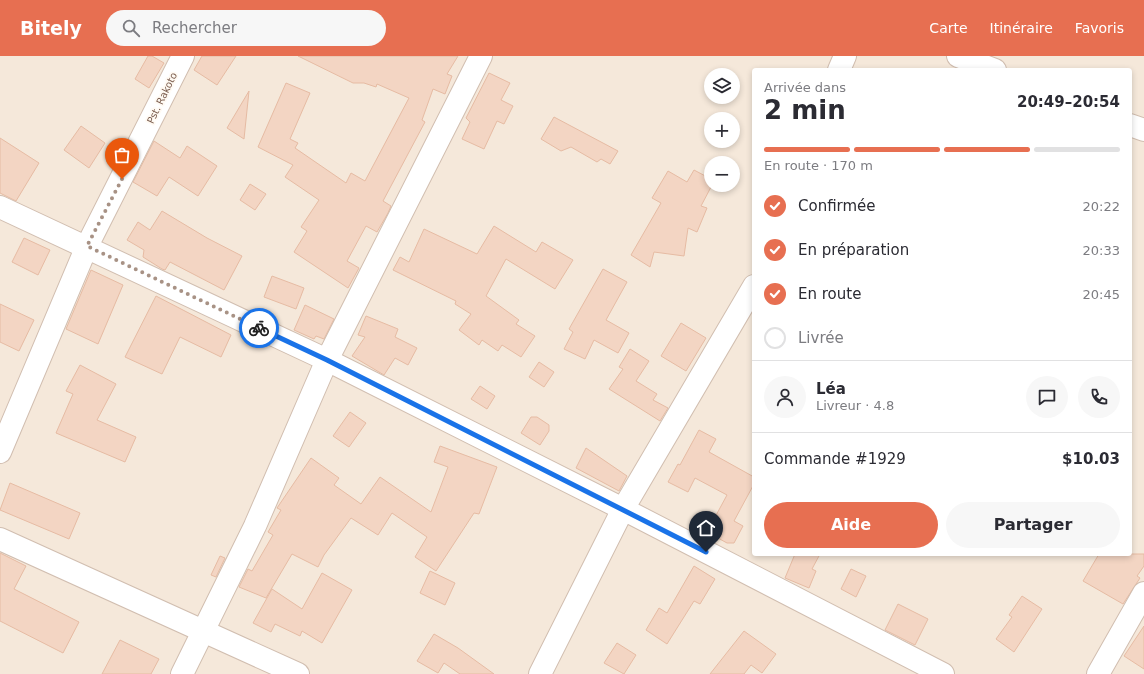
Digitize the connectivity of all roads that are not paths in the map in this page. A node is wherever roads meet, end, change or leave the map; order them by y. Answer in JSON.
{"nodes":[{"id":1,"x":183,"y":56,"type":"edge"},
{"id":2,"x":481,"y":56,"type":"edge"},
{"id":3,"x":845,"y":56,"type":"edge"},
{"id":4,"x":958,"y":56,"type":"edge"},
{"id":5,"x":840,"y":68,"type":"edge"},
{"id":6,"x":991,"y":68,"type":"edge"},
{"id":7,"x":1132,"y":126,"type":"edge"},
{"id":8,"x":1144,"y":130,"type":"edge"},
{"id":9,"x":0,"y":207,"type":"edge"},
{"id":10,"x":87,"y":246,"type":"junction"},
{"id":11,"x":752,"y":289,"type":"edge"},
{"id":12,"x":327,"y":360,"type":"junction"},
{"id":13,"x":0,"y":452,"type":"edge"},
{"id":14,"x":623,"y":509,"type":"junction"},
{"id":15,"x":0,"y":539,"type":"edge"},
{"id":16,"x":1144,"y":593,"type":"edge"},
{"id":17,"x":202,"y":631,"type":"junction"},
{"id":18,"x":182,"y":674,"type":"edge"},
{"id":19,"x":298,"y":674,"type":"edge"},
{"id":20,"x":540,"y":674,"type":"edge"},
{"id":21,"x":942,"y":674,"type":"edge"},
{"id":22,"x":1098,"y":674,"type":"edge"}],
"edges":[{"from":1,"to":10,"type":"street","name":"Pst. Rakoto"},
{"from":2,"to":12,"type":"street"},
{"from":3,"to":5,"type":"street"},
{"from":4,"to":6,"type":"street"},
{"from":7,"to":8,"type":"street"},
{"from":9,"to":10,"type":"street"},
{"from":10,"to":12,"type":"street"},
{"from":10,"to":13,"type":"street","name":"Pst. Rakoto"},
{"from":11,"to":14,"type":"street"},
{"from":12,"to":14,"type":"street"},
{"from":12,"to":17,"type":"street"},
{"from":14,"to":20,"type":"street"},
{"from":14,"to":21,"type":"street"},
{"from":15,"to":17,"type":"street"},
{"from":16,"to":22,"type":"street"},
{"from":17,"to":18,"type":"street"},
{"from":17,"to":19,"type":"street"}]}
